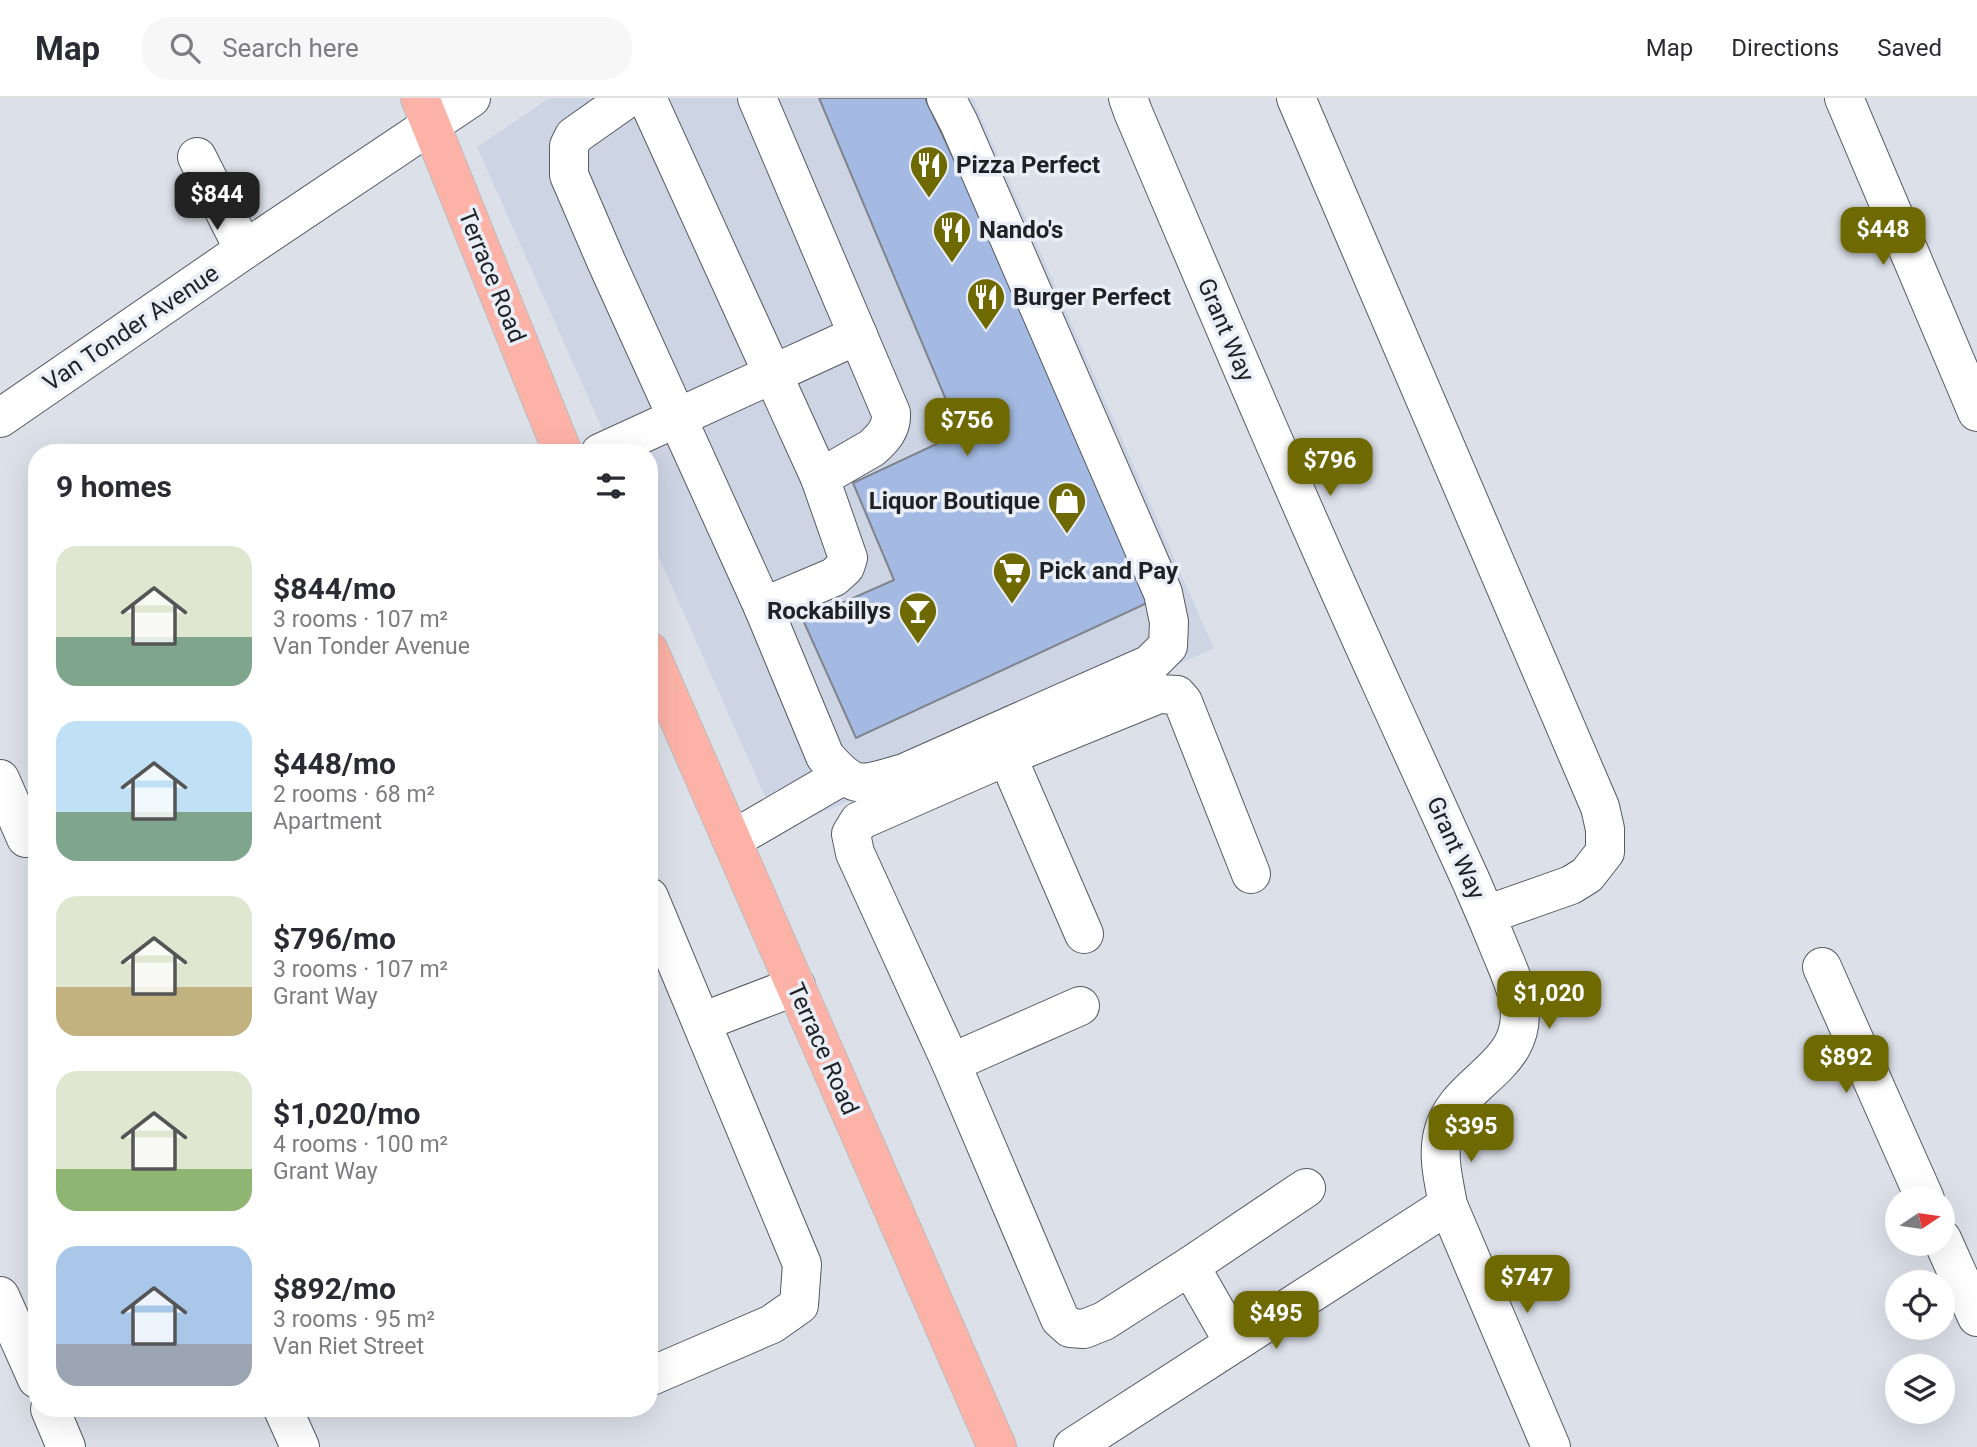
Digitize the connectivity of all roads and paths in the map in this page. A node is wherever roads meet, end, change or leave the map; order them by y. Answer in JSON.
{"nodes":[{"id":1,"x":471,"y":98,"type":"edge"},
{"id":2,"x":628,"y":98,"type":"edge"},
{"id":3,"x":647,"y":98,"type":"edge"},
{"id":4,"x":757,"y":98,"type":"edge"},
{"id":5,"x":946,"y":98,"type":"edge"},
{"id":6,"x":1128,"y":98,"type":"edge"},
{"id":7,"x":1296,"y":98,"type":"edge"},
{"id":8,"x":1844,"y":98,"type":"edge"},
{"id":9,"x":426,"y":112,"type":"edge"},
{"id":10,"x":197,"y":158,"type":"dead end"},
{"id":11,"x":244,"y":250,"type":"junction"},
{"id":12,"x":859,"y":335,"type":"junction"},
{"id":13,"x":773,"y":373,"type":"junction"},
{"id":14,"x":1977,"y":412,"type":"edge"},
{"id":15,"x":0,"y":418,"type":"edge"},
{"id":16,"x":677,"y":418,"type":"junction"},
{"id":17,"x":558,"y":444,"type":"edge"},
{"id":18,"x":620,"y":444,"type":"edge"},
{"id":19,"x":820,"y":478,"type":"junction"},
{"id":20,"x":763,"y":607,"type":"junction"},
{"id":21,"x":658,"y":671,"type":"edge"},
{"id":22,"x":1007,"y":755,"type":"junction"},
{"id":23,"x":842,"y":776,"type":"junction"},
{"id":24,"x":0,"y":779,"type":"edge"},
{"id":25,"x":26,"y":838,"type":"dead end"},
{"id":26,"x":732,"y":840,"type":"junction"},
{"id":27,"x":1251,"y":874,"type":"dead end"},
{"id":28,"x":1486,"y":915,"type":"junction"},
{"id":29,"x":658,"y":918,"type":"edge"},
{"id":30,"x":1084,"y":934,"type":"dead end"},
{"id":31,"x":1822,"y":967,"type":"dead end"},
{"id":32,"x":796,"y":986,"type":"junction"},
{"id":33,"x":1080,"y":1006,"type":"dead end"},
{"id":34,"x":702,"y":1022,"type":"junction"},
{"id":35,"x":951,"y":1063,"type":"junction"},
{"id":36,"x":1919,"y":1186,"type":"edge"},
{"id":37,"x":1306,"y":1188,"type":"dead end"},
{"id":38,"x":1448,"y":1205,"type":"junction"},
{"id":39,"x":1950,"y":1256,"type":"edge"},
{"id":40,"x":1190,"y":1266,"type":"junction"},
{"id":41,"x":0,"y":1296,"type":"edge"},
{"id":42,"x":1977,"y":1317,"type":"edge"},
{"id":43,"x":1234,"y":1343,"type":"junction"},
{"id":44,"x":28,"y":1360,"type":"edge"},
{"id":45,"x":658,"y":1373,"type":"edge"},
{"id":46,"x":53,"y":1417,"type":"edge"},
{"id":47,"x":287,"y":1417,"type":"edge"},
{"id":48,"x":66,"y":1447,"type":"edge"},
{"id":49,"x":300,"y":1447,"type":"edge"},
{"id":50,"x":997,"y":1447,"type":"edge"},
{"id":51,"x":1073,"y":1447,"type":"edge"},
{"id":52,"x":1551,"y":1447,"type":"edge"}],
"edges":[{"from":1,"to":9,"type":"street","name":"Van Tonder Avenue"},
{"from":2,"to":16,"type":"street"},
{"from":3,"to":13,"type":"street"},
{"from":4,"to":12,"type":"street"},
{"from":5,"to":23,"type":"street"},
{"from":6,"to":28,"type":"street","name":"Grant Way"},
{"from":7,"to":28,"type":"street","name":"Grant Way"},
{"from":8,"to":14,"type":"street"},
{"from":9,"to":11,"type":"street","name":"Van Tonder Avenue"},
{"from":9,"to":17,"type":"main road","name":"Terrace Road"},
{"from":10,"to":11,"type":"street"},
{"from":11,"to":15,"type":"street","name":"Van Tonder Avenue"},
{"from":12,"to":13,"type":"street"},
{"from":12,"to":19,"type":"street"},
{"from":13,"to":16,"type":"street"},
{"from":13,"to":19,"type":"street"},
{"from":16,"to":18,"type":"street"},
{"from":16,"to":20,"type":"street"},
{"from":19,"to":20,"type":"street"},
{"from":20,"to":23,"type":"street"},
{"from":21,"to":26,"type":"main road","name":"Terrace Road"},
{"from":22,"to":27,"type":"street"},
{"from":22,"to":30,"type":"street"},
{"from":22,"to":35,"type":"street"},
{"from":23,"to":26,"type":"street"},
{"from":24,"to":25,"type":"street"},
{"from":26,"to":32,"type":"main road","name":"Terrace Road"},
{"from":28,"to":38,"type":"street"},
{"from":29,"to":34,"type":"street"},
{"from":31,"to":36,"type":"street"},
{"from":32,"to":34,"type":"street"},
{"from":32,"to":50,"type":"main road","name":"Terrace Road"},
{"from":33,"to":35,"type":"street"},
{"from":34,"to":45,"type":"street"},
{"from":35,"to":40,"type":"street"},
{"from":37,"to":40,"type":"street"},
{"from":38,"to":43,"type":"street"},
{"from":38,"to":52,"type":"street"},
{"from":39,"to":42,"type":"street"},
{"from":40,"to":43,"type":"street"},
{"from":41,"to":44,"type":"street"},
{"from":43,"to":51,"type":"street"},
{"from":46,"to":48,"type":"street"},
{"from":47,"to":49,"type":"street"}]}
